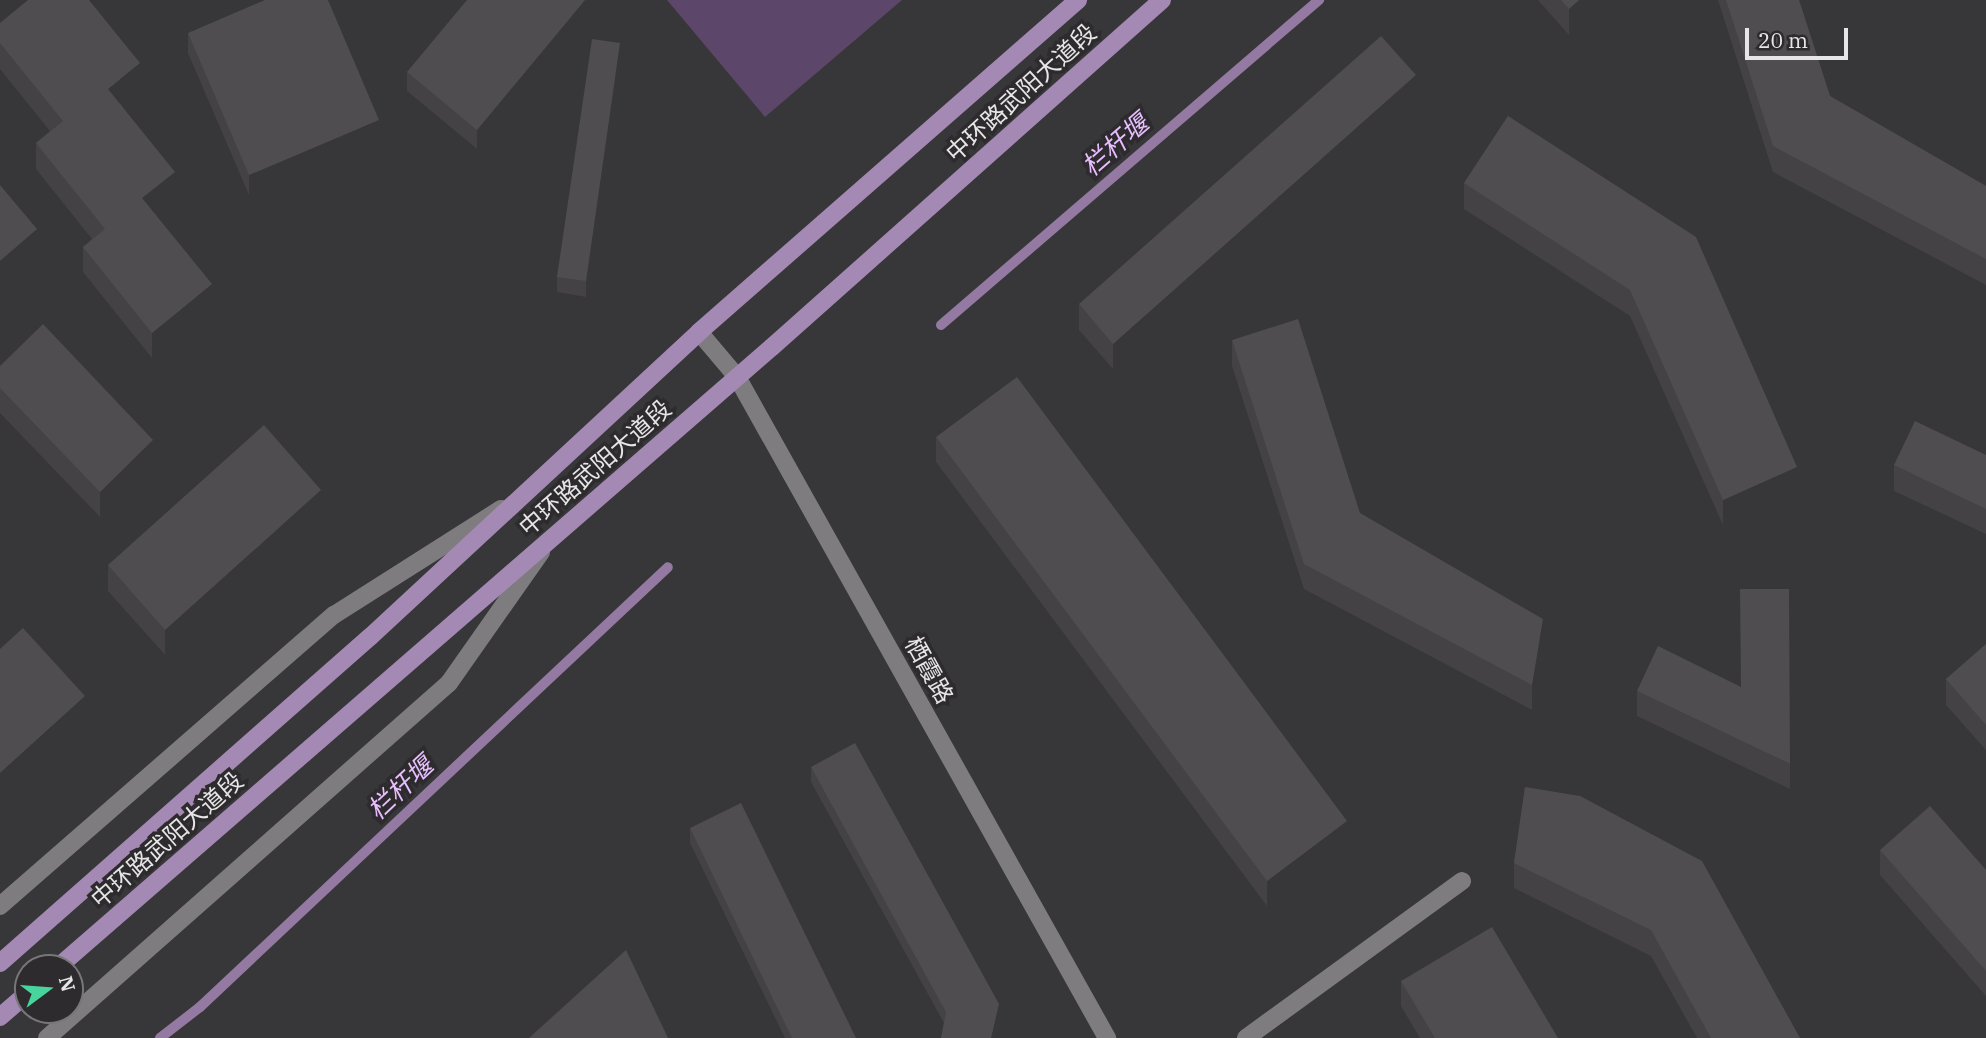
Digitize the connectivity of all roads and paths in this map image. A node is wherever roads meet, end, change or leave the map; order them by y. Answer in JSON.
{"nodes":[{"id":1,"x":1078,"y":0,"type":"edge"},
{"id":2,"x":1162,"y":0,"type":"edge"},
{"id":3,"x":699,"y":332,"type":"junction"},
{"id":4,"x":737,"y":377,"type":"junction"},
{"id":5,"x":522,"y":496,"type":"junction"},
{"id":6,"x":548,"y":542,"type":"junction"},
{"id":7,"x":1462,"y":881,"type":"dead end"},
{"id":8,"x":0,"y":906,"type":"edge"},
{"id":9,"x":73,"y":954,"type":"edge"},
{"id":10,"x":0,"y":963,"type":"edge"},
{"id":11,"x":14,"y":1005,"type":"edge"},
{"id":12,"x":0,"y":1017,"type":"edge"},
{"id":13,"x":47,"y":1038,"type":"edge"},
{"id":14,"x":1107,"y":1038,"type":"edge"},
{"id":15,"x":1246,"y":1038,"type":"edge"}],
"edges":[{"from":1,"to":3,"type":"main road","name":"中环路武阳大道段"},
{"from":2,"to":4,"type":"main road","name":"中环路武阳大道段"},
{"from":3,"to":4,"type":"main road","name":"栖霞路"},
{"from":3,"to":5,"type":"main road","name":"中环路武阳大道段"},
{"from":4,"to":6,"type":"main road","name":"中环路武阳大道段"},
{"from":4,"to":14,"type":"main road","name":"栖霞路"},
{"from":5,"to":8,"type":"main road"},
{"from":5,"to":10,"type":"main road","name":"中环路武阳大道段"},
{"from":6,"to":9,"type":"main road","name":"中环路武阳大道段"},
{"from":6,"to":13,"type":"main road"},
{"from":7,"to":15,"type":"main road"},
{"from":11,"to":12,"type":"main road"}]}
